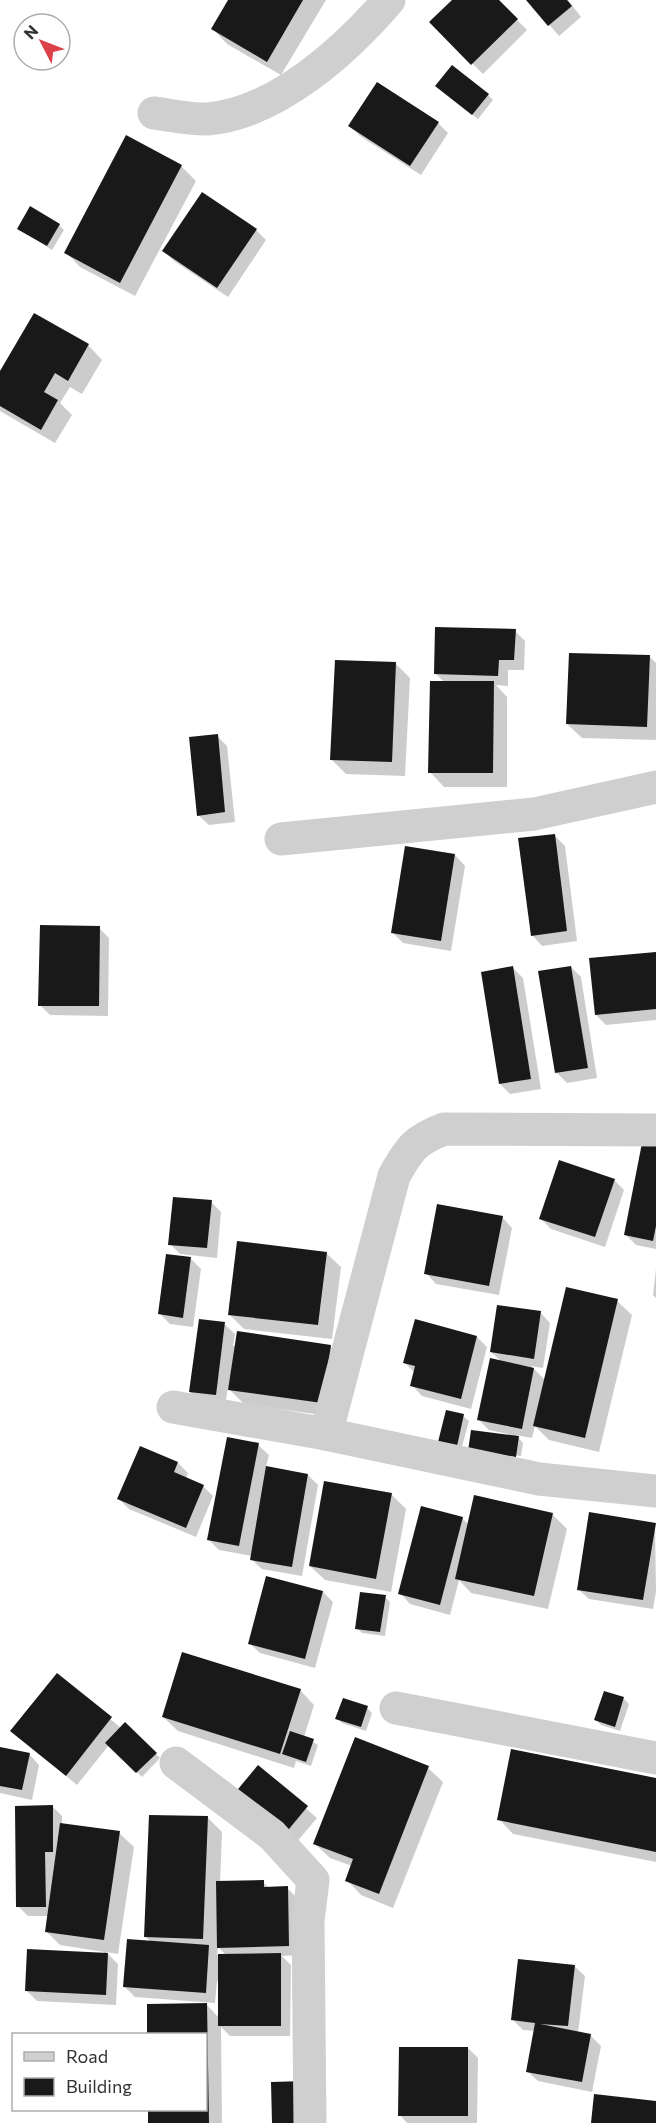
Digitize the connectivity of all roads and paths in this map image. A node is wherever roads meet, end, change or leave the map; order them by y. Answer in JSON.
{"nodes":[{"id":1,"x":389,"y":0,"type":"edge"},
{"id":2,"x":154,"y":113,"type":"dead end"},
{"id":3,"x":656,"y":787,"type":"edge"},
{"id":4,"x":281,"y":839,"type":"dead end"},
{"id":5,"x":656,"y":1130,"type":"edge"},
{"id":6,"x":172,"y":1407,"type":"dead end"},
{"id":7,"x":326,"y":1434,"type":"junction"},
{"id":8,"x":656,"y":1491,"type":"edge"},
{"id":9,"x":396,"y":1708,"type":"dead end"},
{"id":10,"x":656,"y":1758,"type":"edge"},
{"id":11,"x":176,"y":1763,"type":"dead end"},
{"id":12,"x":310,"y":2123,"type":"edge"}],
"edges":[{"from":1,"to":2,"type":"street"},
{"from":3,"to":4,"type":"street"},
{"from":5,"to":7,"type":"street"},
{"from":6,"to":7,"type":"street"},
{"from":7,"to":8,"type":"street"},
{"from":9,"to":10,"type":"street"},
{"from":11,"to":12,"type":"street"}]}
